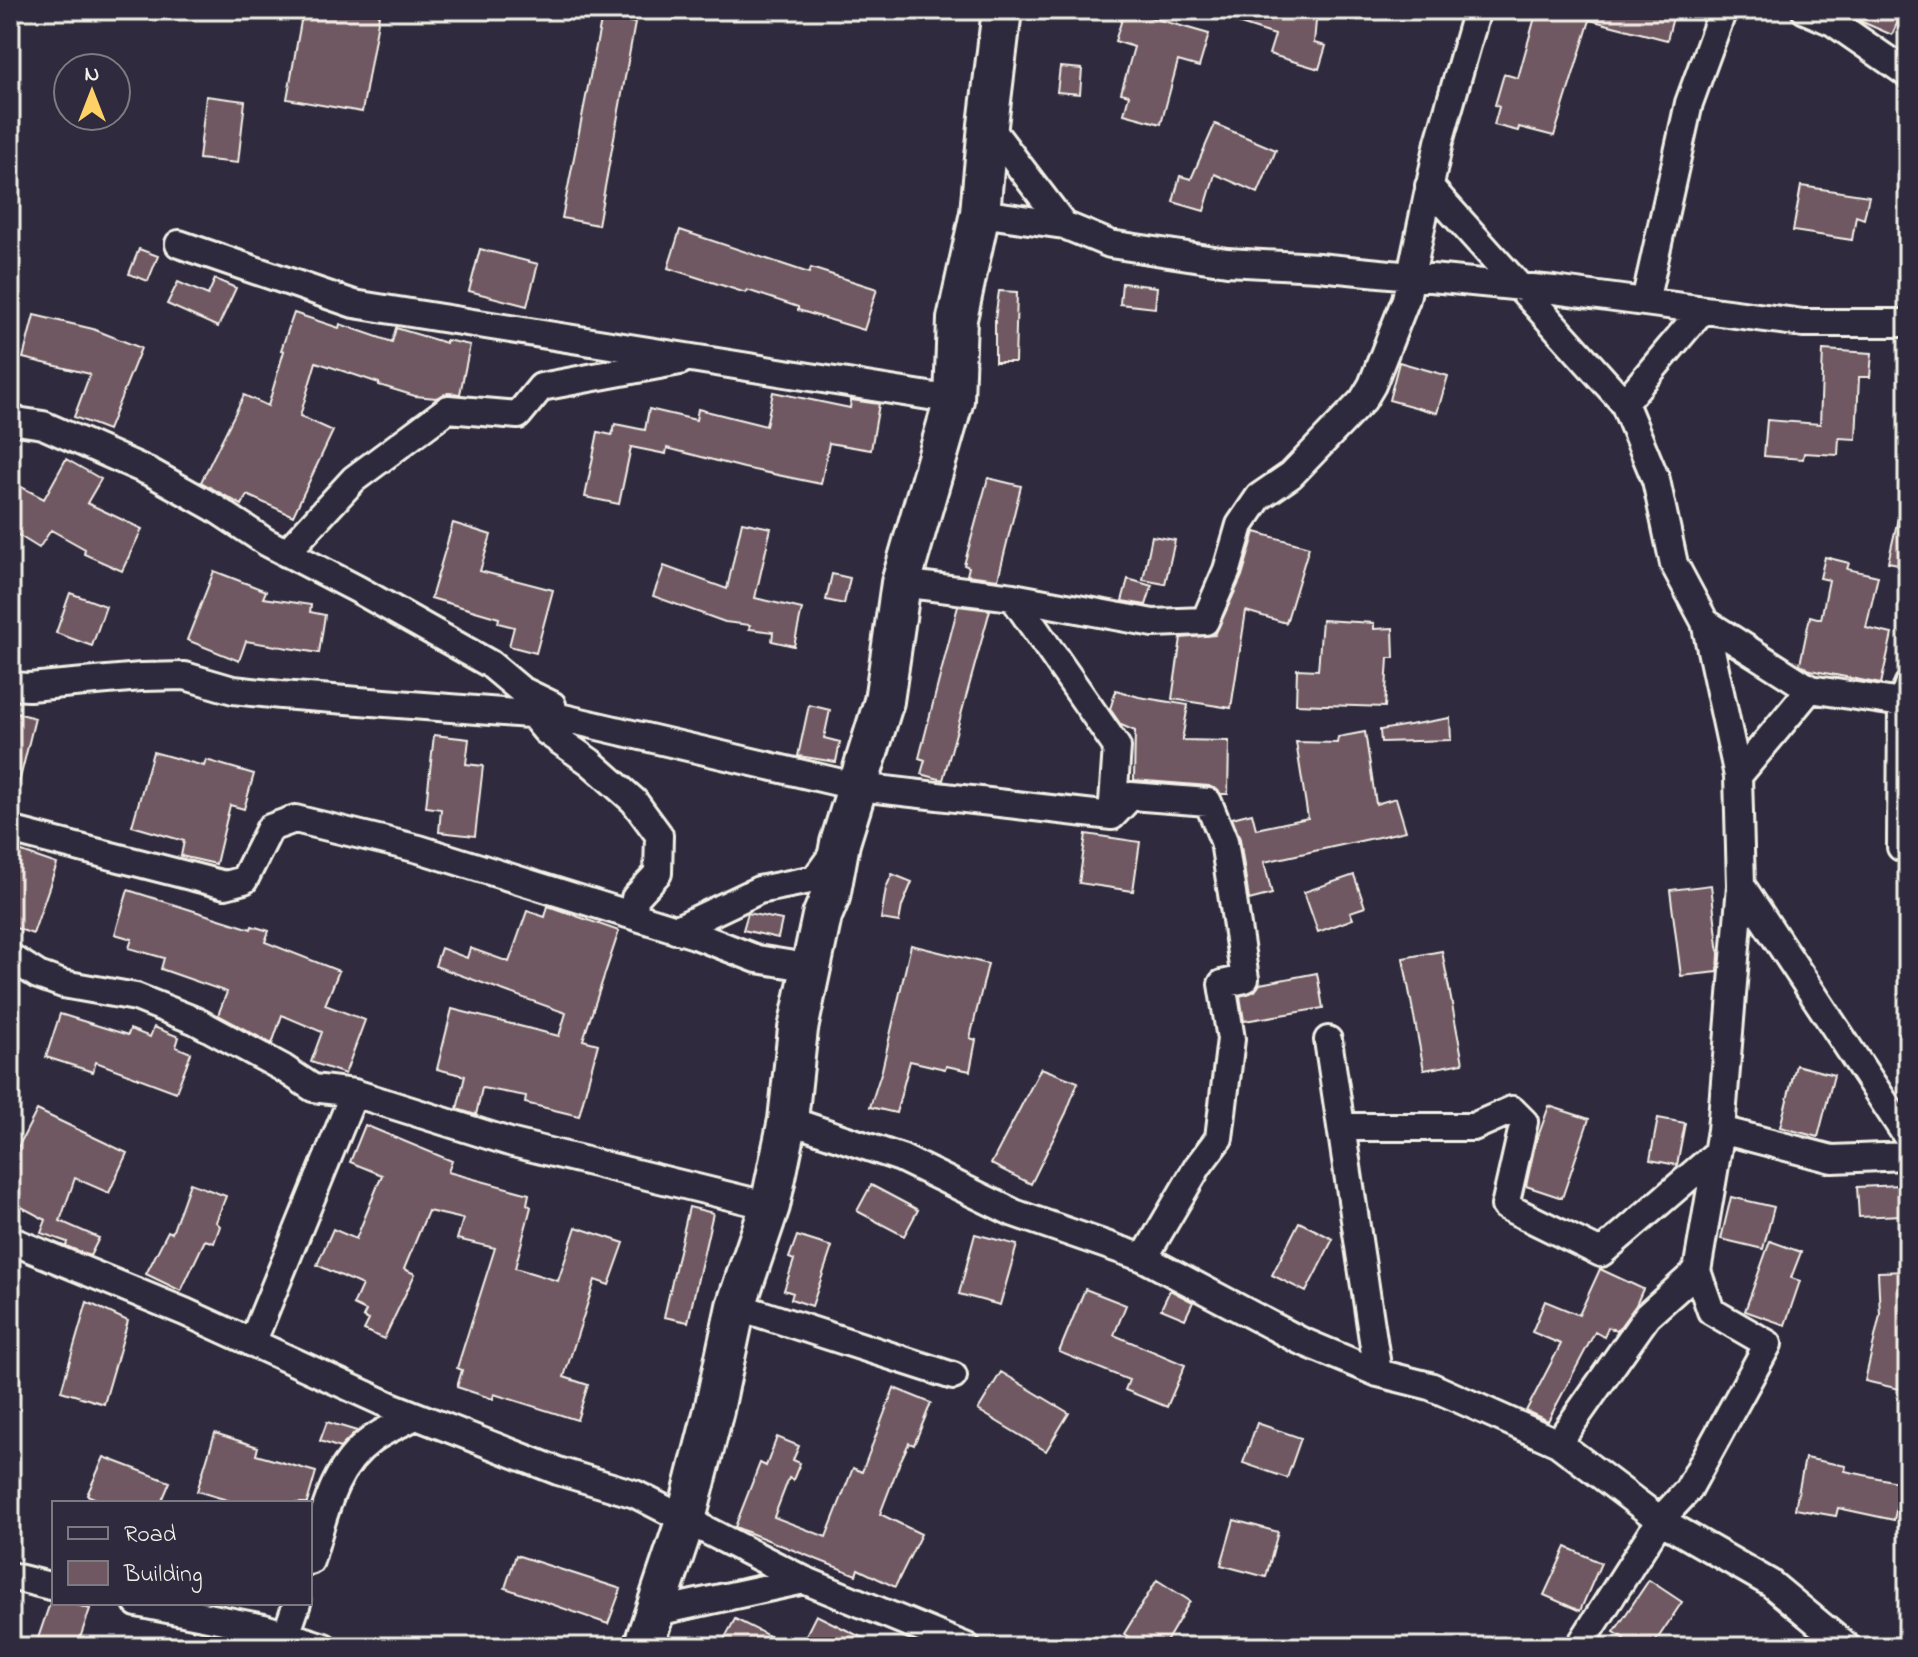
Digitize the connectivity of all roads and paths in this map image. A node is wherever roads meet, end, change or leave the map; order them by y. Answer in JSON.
{"nodes":[{"id":1,"x":1002,"y":10,"type":"edge"},
{"id":2,"x":1477,"y":10,"type":"edge"},
{"id":3,"x":1723,"y":10,"type":"edge"},
{"id":4,"x":1805,"y":10,"type":"edge"},
{"id":5,"x":1908,"y":74,"type":"edge"},
{"id":6,"x":988,"y":125,"type":"junction"},
{"id":7,"x":1429,"y":186,"type":"junction"},
{"id":8,"x":980,"y":213,"type":"junction"},
{"id":9,"x":1064,"y":225,"type":"junction"},
{"id":10,"x":179,"y":244,"type":"dead end"},
{"id":11,"x":1410,"y":275,"type":"junction"},
{"id":12,"x":1520,"y":287,"type":"junction"},
{"id":13,"x":1645,"y":302,"type":"junction"},
{"id":14,"x":1702,"y":310,"type":"junction"},
{"id":15,"x":1908,"y":323,"type":"edge"},
{"id":16,"x":699,"y":357,"type":"junction"},
{"id":17,"x":954,"y":400,"type":"junction"},
{"id":18,"x":1624,"y":403,"type":"junction"},
{"id":19,"x":10,"y":420,"type":"edge"},
{"id":20,"x":286,"y":553,"type":"junction"},
{"id":21,"x":901,"y":583,"type":"junction"},
{"id":22,"x":1013,"y":597,"type":"junction"},
{"id":23,"x":1705,"y":622,"type":"junction"},
{"id":24,"x":10,"y":686,"type":"edge"},
{"id":25,"x":1810,"y":689,"type":"junction"},
{"id":26,"x":1905,"y":694,"type":"edge"},
{"id":27,"x":544,"y":715,"type":"junction"},
{"id":28,"x":1905,"y":739,"type":"edge"},
{"id":29,"x":1738,"y":776,"type":"junction"},
{"id":30,"x":859,"y":787,"type":"junction"},
{"id":31,"x":1112,"y":816,"type":"junction"},
{"id":32,"x":10,"y":830,"type":"edge"},
{"id":33,"x":840,"y":843,"type":"junction"},
{"id":34,"x":1901,"y":847,"type":"dead end"},
{"id":35,"x":1741,"y":885,"type":"junction"},
{"id":36,"x":634,"y":916,"type":"junction"},
{"id":37,"x":675,"y":930,"type":"junction"},
{"id":38,"x":10,"y":957,"type":"edge"},
{"id":39,"x":813,"y":968,"type":"junction"},
{"id":40,"x":1328,"y":1040,"type":"dead end"},
{"id":41,"x":354,"y":1093,"type":"junction"},
{"id":42,"x":788,"y":1120,"type":"junction"},
{"id":43,"x":1342,"y":1127,"type":"junction"},
{"id":44,"x":1908,"y":1138,"type":"edge"},
{"id":45,"x":1719,"y":1142,"type":"junction"},
{"id":46,"x":1908,"y":1156,"type":"edge"},
{"id":47,"x":770,"y":1206,"type":"junction"},
{"id":48,"x":10,"y":1240,"type":"edge"},
{"id":49,"x":1144,"y":1258,"type":"junction"},
{"id":50,"x":1697,"y":1271,"type":"junction"},
{"id":51,"x":736,"y":1306,"type":"junction"},
{"id":52,"x":252,"y":1343,"type":"junction"},
{"id":53,"x":1378,"y":1373,"type":"junction"},
{"id":54,"x":953,"y":1376,"type":"dead end"},
{"id":55,"x":415,"y":1416,"type":"junction"},
{"id":56,"x":1558,"y":1443,"type":"junction"},
{"id":57,"x":686,"y":1519,"type":"junction"},
{"id":58,"x":1660,"y":1520,"type":"junction"},
{"id":59,"x":312,"y":1555,"type":"edge"},
{"id":60,"x":10,"y":1576,"type":"edge"},
{"id":61,"x":804,"y":1580,"type":"junction"},
{"id":62,"x":52,"y":1586,"type":"edge"},
{"id":63,"x":145,"y":1605,"type":"edge"},
{"id":64,"x":296,"y":1605,"type":"edge"},
{"id":65,"x":656,"y":1612,"type":"junction"},
{"id":66,"x":282,"y":1641,"type":"edge"},
{"id":67,"x":1833,"y":1643,"type":"edge"},
{"id":68,"x":324,"y":1647,"type":"edge"},
{"id":69,"x":643,"y":1647,"type":"edge"},
{"id":70,"x":967,"y":1647,"type":"edge"},
{"id":71,"x":1579,"y":1647,"type":"edge"}],
"edges":[{"from":1,"to":6,"type":"street"},
{"from":2,"to":7,"type":"street"},
{"from":3,"to":13,"type":"street"},
{"from":4,"to":5,"type":"street"},
{"from":6,"to":8,"type":"street"},
{"from":6,"to":9,"type":"street"},
{"from":7,"to":11,"type":"street"},
{"from":7,"to":12,"type":"street"},
{"from":8,"to":9,"type":"street"},
{"from":8,"to":17,"type":"street"},
{"from":9,"to":11,"type":"street"},
{"from":10,"to":16,"type":"street"},
{"from":11,"to":12,"type":"street"},
{"from":11,"to":22,"type":"street"},
{"from":12,"to":13,"type":"street"},
{"from":12,"to":18,"type":"street"},
{"from":13,"to":14,"type":"street"},
{"from":14,"to":15,"type":"street"},
{"from":14,"to":18,"type":"street"},
{"from":16,"to":17,"type":"street"},
{"from":16,"to":20,"type":"street"},
{"from":17,"to":21,"type":"street"},
{"from":18,"to":23,"type":"street"},
{"from":19,"to":20,"type":"street"},
{"from":20,"to":27,"type":"street"},
{"from":21,"to":22,"type":"street"},
{"from":21,"to":30,"type":"street"},
{"from":22,"to":31,"type":"street"},
{"from":23,"to":25,"type":"street"},
{"from":23,"to":29,"type":"street"},
{"from":24,"to":27,"type":"street"},
{"from":25,"to":26,"type":"street"},
{"from":25,"to":29,"type":"street"},
{"from":26,"to":28,"type":"street"},
{"from":27,"to":30,"type":"street"},
{"from":27,"to":36,"type":"street"},
{"from":28,"to":34,"type":"street"},
{"from":29,"to":35,"type":"street"},
{"from":30,"to":31,"type":"street"},
{"from":30,"to":33,"type":"street"},
{"from":31,"to":49,"type":"street"},
{"from":32,"to":36,"type":"street"},
{"from":33,"to":37,"type":"street"},
{"from":33,"to":39,"type":"street"},
{"from":35,"to":44,"type":"street"},
{"from":35,"to":45,"type":"street"},
{"from":36,"to":37,"type":"street"},
{"from":37,"to":39,"type":"street"},
{"from":38,"to":41,"type":"street"},
{"from":39,"to":42,"type":"street"},
{"from":40,"to":43,"type":"street"},
{"from":41,"to":47,"type":"street"},
{"from":41,"to":52,"type":"street"},
{"from":42,"to":47,"type":"street"},
{"from":42,"to":49,"type":"street"},
{"from":43,"to":45,"type":"street"},
{"from":43,"to":53,"type":"street"},
{"from":45,"to":46,"type":"street"},
{"from":45,"to":50,"type":"street"},
{"from":47,"to":51,"type":"street"},
{"from":48,"to":52,"type":"street"},
{"from":49,"to":53,"type":"street"},
{"from":50,"to":56,"type":"street"},
{"from":50,"to":58,"type":"street"},
{"from":51,"to":54,"type":"street"},
{"from":51,"to":57,"type":"street"},
{"from":52,"to":55,"type":"street"},
{"from":53,"to":56,"type":"street"},
{"from":55,"to":57,"type":"street"},
{"from":55,"to":59,"type":"street"},
{"from":56,"to":58,"type":"street"},
{"from":57,"to":61,"type":"street"},
{"from":57,"to":65,"type":"street"},
{"from":58,"to":67,"type":"street"},
{"from":58,"to":71,"type":"street"},
{"from":60,"to":62,"type":"street"},
{"from":61,"to":65,"type":"street"},
{"from":61,"to":70,"type":"street"},
{"from":63,"to":66,"type":"street"},
{"from":64,"to":66,"type":"street"},
{"from":65,"to":69,"type":"street"},
{"from":66,"to":68,"type":"street"}]}
